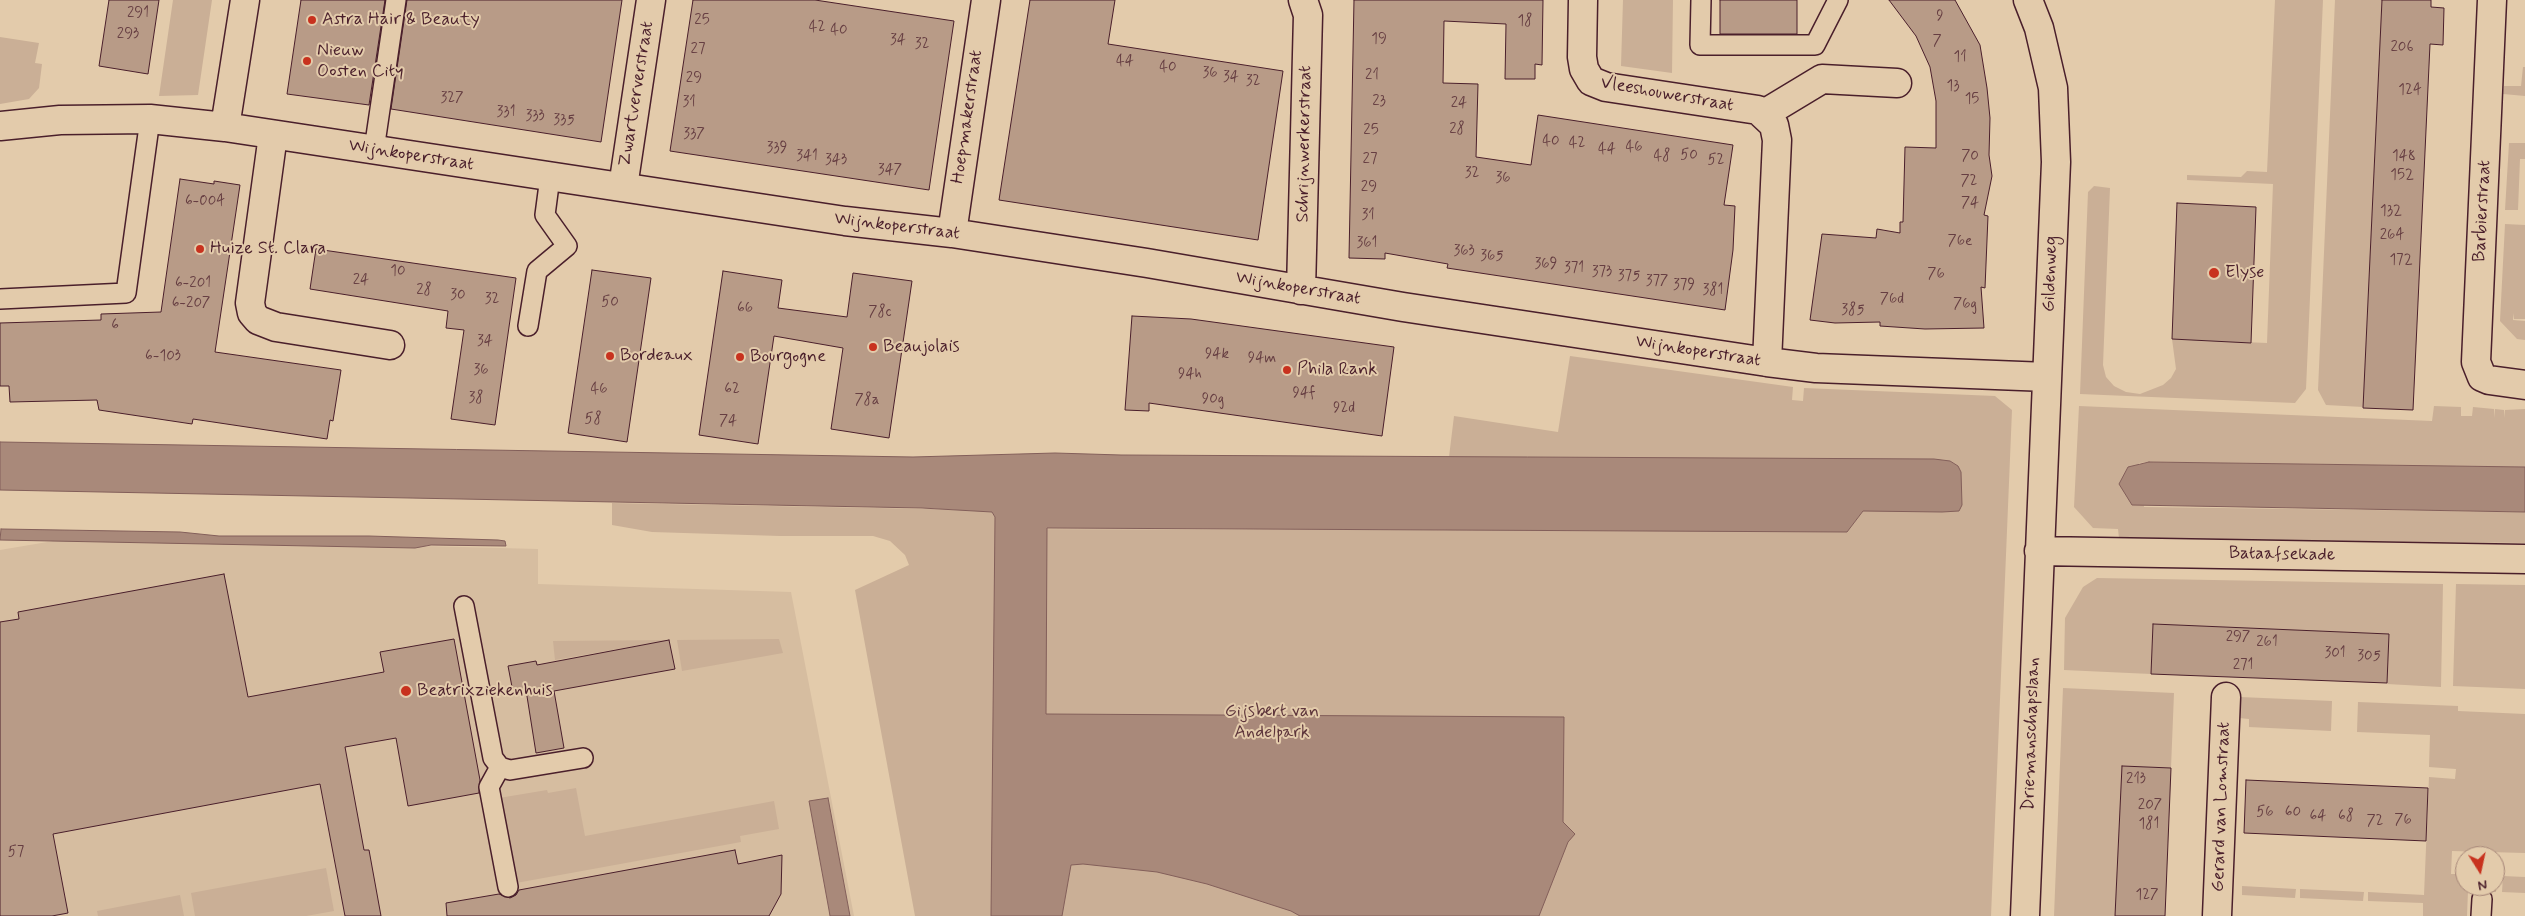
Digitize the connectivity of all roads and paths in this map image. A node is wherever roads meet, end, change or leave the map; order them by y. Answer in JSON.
{"nodes":[{"id":1,"x":245,"y":0,"type":"edge"},
{"id":2,"x":396,"y":0,"type":"edge"},
{"id":3,"x":651,"y":0,"type":"edge"},
{"id":4,"x":986,"y":0,"type":"edge"},
{"id":5,"x":1303,"y":0,"type":"edge"},
{"id":6,"x":1584,"y":0,"type":"edge"},
{"id":7,"x":1701,"y":0,"type":"edge"},
{"id":8,"x":1838,"y":0,"type":"edge"},
{"id":9,"x":2028,"y":0,"type":"edge"},
{"id":10,"x":2492,"y":0,"type":"edge"},
{"id":11,"x":1897,"y":83,"type":"dead end"},
{"id":12,"x":1764,"y":114,"type":"junction"},
{"id":13,"x":150,"y":118,"type":"junction"},
{"id":14,"x":0,"y":126,"type":"edge"},
{"id":15,"x":225,"y":127,"type":"junction"},
{"id":16,"x":272,"y":135,"type":"junction"},
{"id":17,"x":374,"y":150,"type":"junction"},
{"id":18,"x":550,"y":177,"type":"junction"},
{"id":19,"x":623,"y":188,"type":"junction"},
{"id":20,"x":952,"y":233,"type":"junction"},
{"id":21,"x":1301,"y":290,"type":"junction"},
{"id":22,"x":0,"y":299,"type":"edge"},
{"id":23,"x":528,"y":326,"type":"dead end"},
{"id":24,"x":390,"y":345,"type":"dead end"},
{"id":25,"x":1767,"y":362,"type":"junction"},
{"id":26,"x":2047,"y":377,"type":"junction"},
{"id":27,"x":2525,"y":385,"type":"edge"},
{"id":28,"x":2040,"y":551,"type":"junction"},
{"id":29,"x":2525,"y":559,"type":"edge"},
{"id":30,"x":464,"y":606,"type":"dead end"},
{"id":31,"x":2226,"y":697,"type":"dead end"},
{"id":32,"x":583,"y":758,"type":"dead end"},
{"id":33,"x":500,"y":767,"type":"junction"},
{"id":34,"x":508,"y":887,"type":"dead end"},
{"id":35,"x":2025,"y":916,"type":"edge"},
{"id":36,"x":2217,"y":916,"type":"edge"}],
"edges":[{"from":1,"to":15,"type":"street"},
{"from":2,"to":17,"type":"lane"},
{"from":3,"to":19,"type":"street","name":"Zwartververstraat"},
{"from":4,"to":20,"type":"street","name":"Hoepmakerstraat"},
{"from":5,"to":21,"type":"street","name":"Schrijnwerkerstraat"},
{"from":6,"to":12,"type":"street","name":"Vleeshouwerstraat"},
{"from":7,"to":8,"type":"lane"},
{"from":9,"to":26,"type":"street","name":"Gildenweg"},
{"from":10,"to":27,"type":"street","name":"Barbierstraat"},
{"from":11,"to":12,"type":"street"},
{"from":12,"to":25,"type":"street"},
{"from":13,"to":14,"type":"street","name":"Wijnkoperstraat"},
{"from":13,"to":15,"type":"street","name":"Wijnkoperstraat"},
{"from":13,"to":22,"type":"lane"},
{"from":15,"to":16,"type":"street","name":"Wijnkoperstraat"},
{"from":16,"to":17,"type":"street","name":"Wijnkoperstraat"},
{"from":16,"to":24,"type":"street"},
{"from":17,"to":18,"type":"street","name":"Wijnkoperstraat"},
{"from":18,"to":19,"type":"street","name":"Wijnkoperstraat"},
{"from":18,"to":23,"type":"lane"},
{"from":19,"to":20,"type":"street","name":"Wijnkoperstraat"},
{"from":20,"to":21,"type":"street","name":"Wijnkoperstraat"},
{"from":21,"to":25,"type":"street","name":"Wijnkoperstraat"},
{"from":25,"to":26,"type":"street","name":"Wijnkoperstraat"},
{"from":26,"to":28,"type":"street","name":"Gildenweg"},
{"from":28,"to":29,"type":"street","name":"Bataafsekade"},
{"from":28,"to":35,"type":"street","name":"Driemanschapslaan"},
{"from":30,"to":33,"type":"lane"},
{"from":31,"to":36,"type":"street","name":"Gerard van Lomstraat"},
{"from":32,"to":33,"type":"lane"},
{"from":33,"to":34,"type":"lane"}]}
